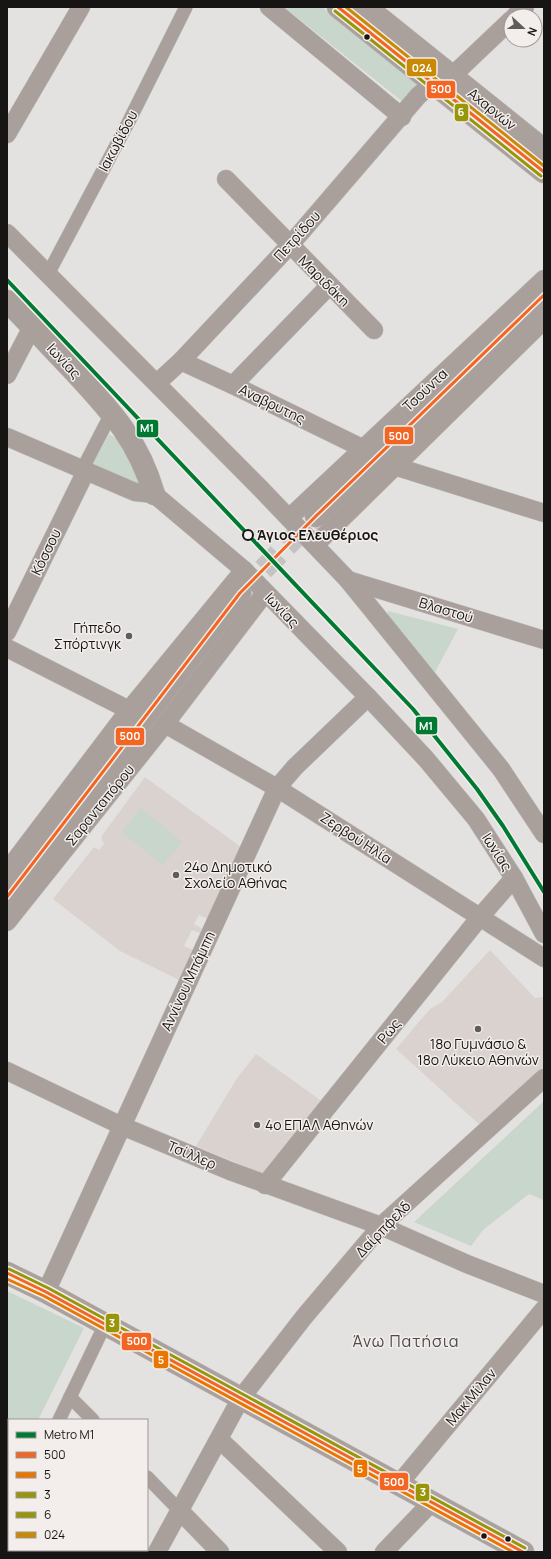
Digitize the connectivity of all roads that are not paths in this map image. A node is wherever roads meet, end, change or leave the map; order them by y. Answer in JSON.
{"nodes":[{"id":1,"x":81,"y":7,"type":"edge"},
{"id":2,"x":186,"y":7,"type":"edge"},
{"id":3,"x":269,"y":7,"type":"edge"},
{"id":4,"x":338,"y":7,"type":"edge"},
{"id":5,"x":366,"y":7,"type":"edge"},
{"id":6,"x":503,"y":28,"type":"edge"},
{"id":7,"x":452,"y":76,"type":"junction"},
{"id":8,"x":432,"y":84,"type":"junction"},
{"id":9,"x":402,"y":117,"type":"junction"},
{"id":10,"x":7,"y":134,"type":"edge"},
{"id":11,"x":544,"y":150,"type":"edge"},
{"id":12,"x":544,"y":172,"type":"edge"},
{"id":13,"x":226,"y":179,"type":"dead end"},
{"id":14,"x":7,"y":233,"type":"edge"},
{"id":15,"x":290,"y":245,"type":"junction"},
{"id":16,"x":48,"y":274,"type":"junction"},
{"id":17,"x":544,"y":279,"type":"edge"},
{"id":18,"x":329,"y":286,"type":"junction"},
{"id":19,"x":544,"y":295,"type":"edge"},
{"id":20,"x":7,"y":300,"type":"edge"},
{"id":21,"x":544,"y":320,"type":"edge"},
{"id":22,"x":32,"y":327,"type":"junction"},
{"id":23,"x":374,"y":330,"type":"dead end"},
{"id":24,"x":181,"y":361,"type":"junction"},
{"id":25,"x":7,"y":375,"type":"edge"},
{"id":26,"x":157,"y":383,"type":"junction"},
{"id":27,"x":233,"y":385,"type":"junction"},
{"id":28,"x":112,"y":412,"type":"junction"},
{"id":29,"x":7,"y":437,"type":"edge"},
{"id":30,"x":362,"y":448,"type":"junction"},
{"id":31,"x":394,"y":466,"type":"junction"},
{"id":32,"x":84,"y":470,"type":"junction"},
{"id":33,"x":154,"y":494,"type":"junction"},
{"id":34,"x":544,"y":513,"type":"edge"},
{"id":35,"x":316,"y":516,"type":"tunnel mouth"},
{"id":36,"x":289,"y":518,"type":"junction"},
{"id":37,"x":315,"y":545,"type":"junction"},
{"id":38,"x":244,"y":570,"type":"junction"},
{"id":39,"x":348,"y":580,"type":"junction"},
{"id":40,"x":240,"y":593,"type":"tunnel mouth"},
{"id":41,"x":265,"y":593,"type":"junction"},
{"id":42,"x":7,"y":632,"type":"edge"},
{"id":43,"x":543,"y":637,"type":"edge"},
{"id":44,"x":7,"y":648,"type":"edge"},
{"id":45,"x":368,"y":697,"type":"junction"},
{"id":46,"x":129,"y":710,"type":"junction"},
{"id":47,"x":165,"y":724,"type":"junction"},
{"id":48,"x":277,"y":788,"type":"junction"},
{"id":49,"x":544,"y":834,"type":"edge"},
{"id":50,"x":7,"y":871,"type":"edge"},
{"id":51,"x":514,"y":878,"type":"junction"},
{"id":52,"x":7,"y":897,"type":"edge"},
{"id":53,"x":480,"y":917,"type":"junction"},
{"id":54,"x":7,"y":922,"type":"edge"},
{"id":55,"x":544,"y":934,"type":"edge"},
{"id":56,"x":544,"y":958,"type":"edge"},
{"id":57,"x":8,"y":1074,"type":"edge"},
{"id":58,"x":544,"y":1078,"type":"edge"},
{"id":59,"x":122,"y":1126,"type":"junction"},
{"id":60,"x":266,"y":1185,"type":"junction"},
{"id":61,"x":381,"y":1226,"type":"junction"},
{"id":62,"x":7,"y":1273,"type":"edge"},
{"id":63,"x":46,"y":1292,"type":"junction"},
{"id":64,"x":544,"y":1294,"type":"edge"},
{"id":65,"x":544,"y":1309,"type":"edge"},
{"id":66,"x":100,"y":1335,"type":"dead end"},
{"id":67,"x":70,"y":1397,"type":"junction"},
{"id":68,"x":241,"y":1398,"type":"junction"},
{"id":69,"x":59,"y":1419,"type":"edge"},
{"id":70,"x":92,"y":1419,"type":"edge"},
{"id":71,"x":220,"y":1440,"type":"junction"},
{"id":72,"x":148,"y":1477,"type":"edge"},
{"id":73,"x":398,"y":1485,"type":"junction"},
{"id":74,"x":431,"y":1503,"type":"junction"},
{"id":75,"x":180,"y":1511,"type":"junction"},
{"id":76,"x":157,"y":1552,"type":"edge"},
{"id":77,"x":220,"y":1552,"type":"edge"},
{"id":78,"x":338,"y":1552,"type":"edge"},
{"id":79,"x":384,"y":1552,"type":"edge"},
{"id":80,"x":523,"y":1552,"type":"edge"}],
"edges":[{"from":1,"to":10,"type":"street"},
{"from":2,"to":16,"type":"street","name":"Ιακωβίδου"},
{"from":3,"to":9,"type":"street"},
{"from":4,"to":8,"type":"main road","name":"Αχαρνών"},
{"from":5,"to":7,"type":"main road","name":"Αχαρνών"},
{"from":6,"to":7,"type":"street"},
{"from":7,"to":11,"type":"main road","name":"Αχαρνών"},
{"from":8,"to":9,"type":"street","name":"Πετρίδου"},
{"from":8,"to":12,"type":"main road","name":"Αχαρνών"},
{"from":9,"to":15,"type":"street","name":"Πετρίδου"},
{"from":13,"to":15,"type":"street","name":"Μαριδάκη"},
{"from":14,"to":16,"type":"street"},
{"from":15,"to":18,"type":"street","name":"Μαριδάκη"},
{"from":15,"to":24,"type":"street","name":"Πετρίδου"},
{"from":16,"to":26,"type":"street"},
{"from":17,"to":30,"type":"street","name":"Τσούντα"},
{"from":18,"to":23,"type":"street","name":"Μαριδάκη"},
{"from":18,"to":27,"type":"street"},
{"from":19,"to":35,"type":"street","name":"Τσούντα"},
{"from":20,"to":22,"type":"street","name":"Ιωνίας"},
{"from":21,"to":31,"type":"street"},
{"from":22,"to":25,"type":"street"},
{"from":22,"to":28,"type":"street","name":"Ιωνίας"},
{"from":24,"to":26,"type":"street","name":"Πετρίδου"},
{"from":24,"to":27,"type":"street","name":"Αναβρυτης"},
{"from":26,"to":36,"type":"street"},
{"from":27,"to":30,"type":"street","name":"Αναβρυτης"},
{"from":28,"to":32,"type":"street","name":"Κόσσου"},
{"from":28,"to":33,"type":"street","name":"Ιωνίας"},
{"from":29,"to":32,"type":"street"},
{"from":30,"to":36,"type":"street","name":"Τσούντα"},
{"from":31,"to":34,"type":"street"},
{"from":31,"to":37,"type":"street"},
{"from":32,"to":33,"type":"street"},
{"from":32,"to":42,"type":"street","name":"Κόσσου"},
{"from":33,"to":38,"type":"street","name":"Ιωνίας"},
{"from":36,"to":37,"type":"street"},
{"from":37,"to":39,"type":"street"},
{"from":38,"to":41,"type":"street","name":"Ιωνίας"},
{"from":38,"to":46,"type":"street"},
{"from":39,"to":43,"type":"street","name":"Βλαστού"},
{"from":39,"to":49,"type":"street"},
{"from":40,"to":52,"type":"street","name":"Σαρανταπόρου"},
{"from":41,"to":45,"type":"street","name":"Ιωνίας"},
{"from":41,"to":47,"type":"street","name":"Σαρανταπόρου"},
{"from":44,"to":46,"type":"street"},
{"from":45,"to":48,"type":"street","name":"Αννίνου Μπάμπη"},
{"from":45,"to":51,"type":"street","name":"Ιωνίας"},
{"from":46,"to":50,"type":"street"},
{"from":47,"to":48,"type":"street","name":"Ζερβού Ηλία"},
{"from":47,"to":54,"type":"street","name":"Σαρανταπόρου"},
{"from":48,"to":53,"type":"street","name":"Ζερβού Ηλία"},
{"from":48,"to":59,"type":"street","name":"Αννίνου Μπάμπη"},
{"from":51,"to":53,"type":"street","name":"Ρως"},
{"from":51,"to":55,"type":"street","name":"Ιωνίας"},
{"from":53,"to":56,"type":"street","name":"Ζερβού Ηλία"},
{"from":53,"to":60,"type":"street","name":"Ρως"},
{"from":57,"to":59,"type":"street","name":"Τσίλλερ"},
{"from":58,"to":61,"type":"street","name":"Δαίρπφελδ"},
{"from":59,"to":60,"type":"street","name":"Τσίλλερ"},
{"from":59,"to":63,"type":"street","name":"Αννίνου Μπάμπη"},
{"from":60,"to":61,"type":"street","name":"Τσίλλερ"},
{"from":61,"to":64,"type":"street","name":"Τσίλλερ"},
{"from":61,"to":68,"type":"street","name":"Δαίρπφελδ"},
{"from":62,"to":63,"type":"main road"},
{"from":63,"to":68,"type":"main road"},
{"from":65,"to":73,"type":"street","name":"Μακ Μίλαν"},
{"from":66,"to":67,"type":"street"},
{"from":67,"to":69,"type":"street"},
{"from":67,"to":70,"type":"street"},
{"from":68,"to":71,"type":"street","name":"Δαίρπφελδ"},
{"from":68,"to":73,"type":"main road"},
{"from":71,"to":75,"type":"street","name":"Δαίρπφελδ"},
{"from":71,"to":78,"type":"street"},
{"from":72,"to":75,"type":"street"},
{"from":73,"to":74,"type":"main road"},
{"from":74,"to":79,"type":"street"},
{"from":74,"to":80,"type":"main road"},
{"from":75,"to":76,"type":"street","name":"Δαίρπφελδ"},
{"from":75,"to":77,"type":"street"}]}
